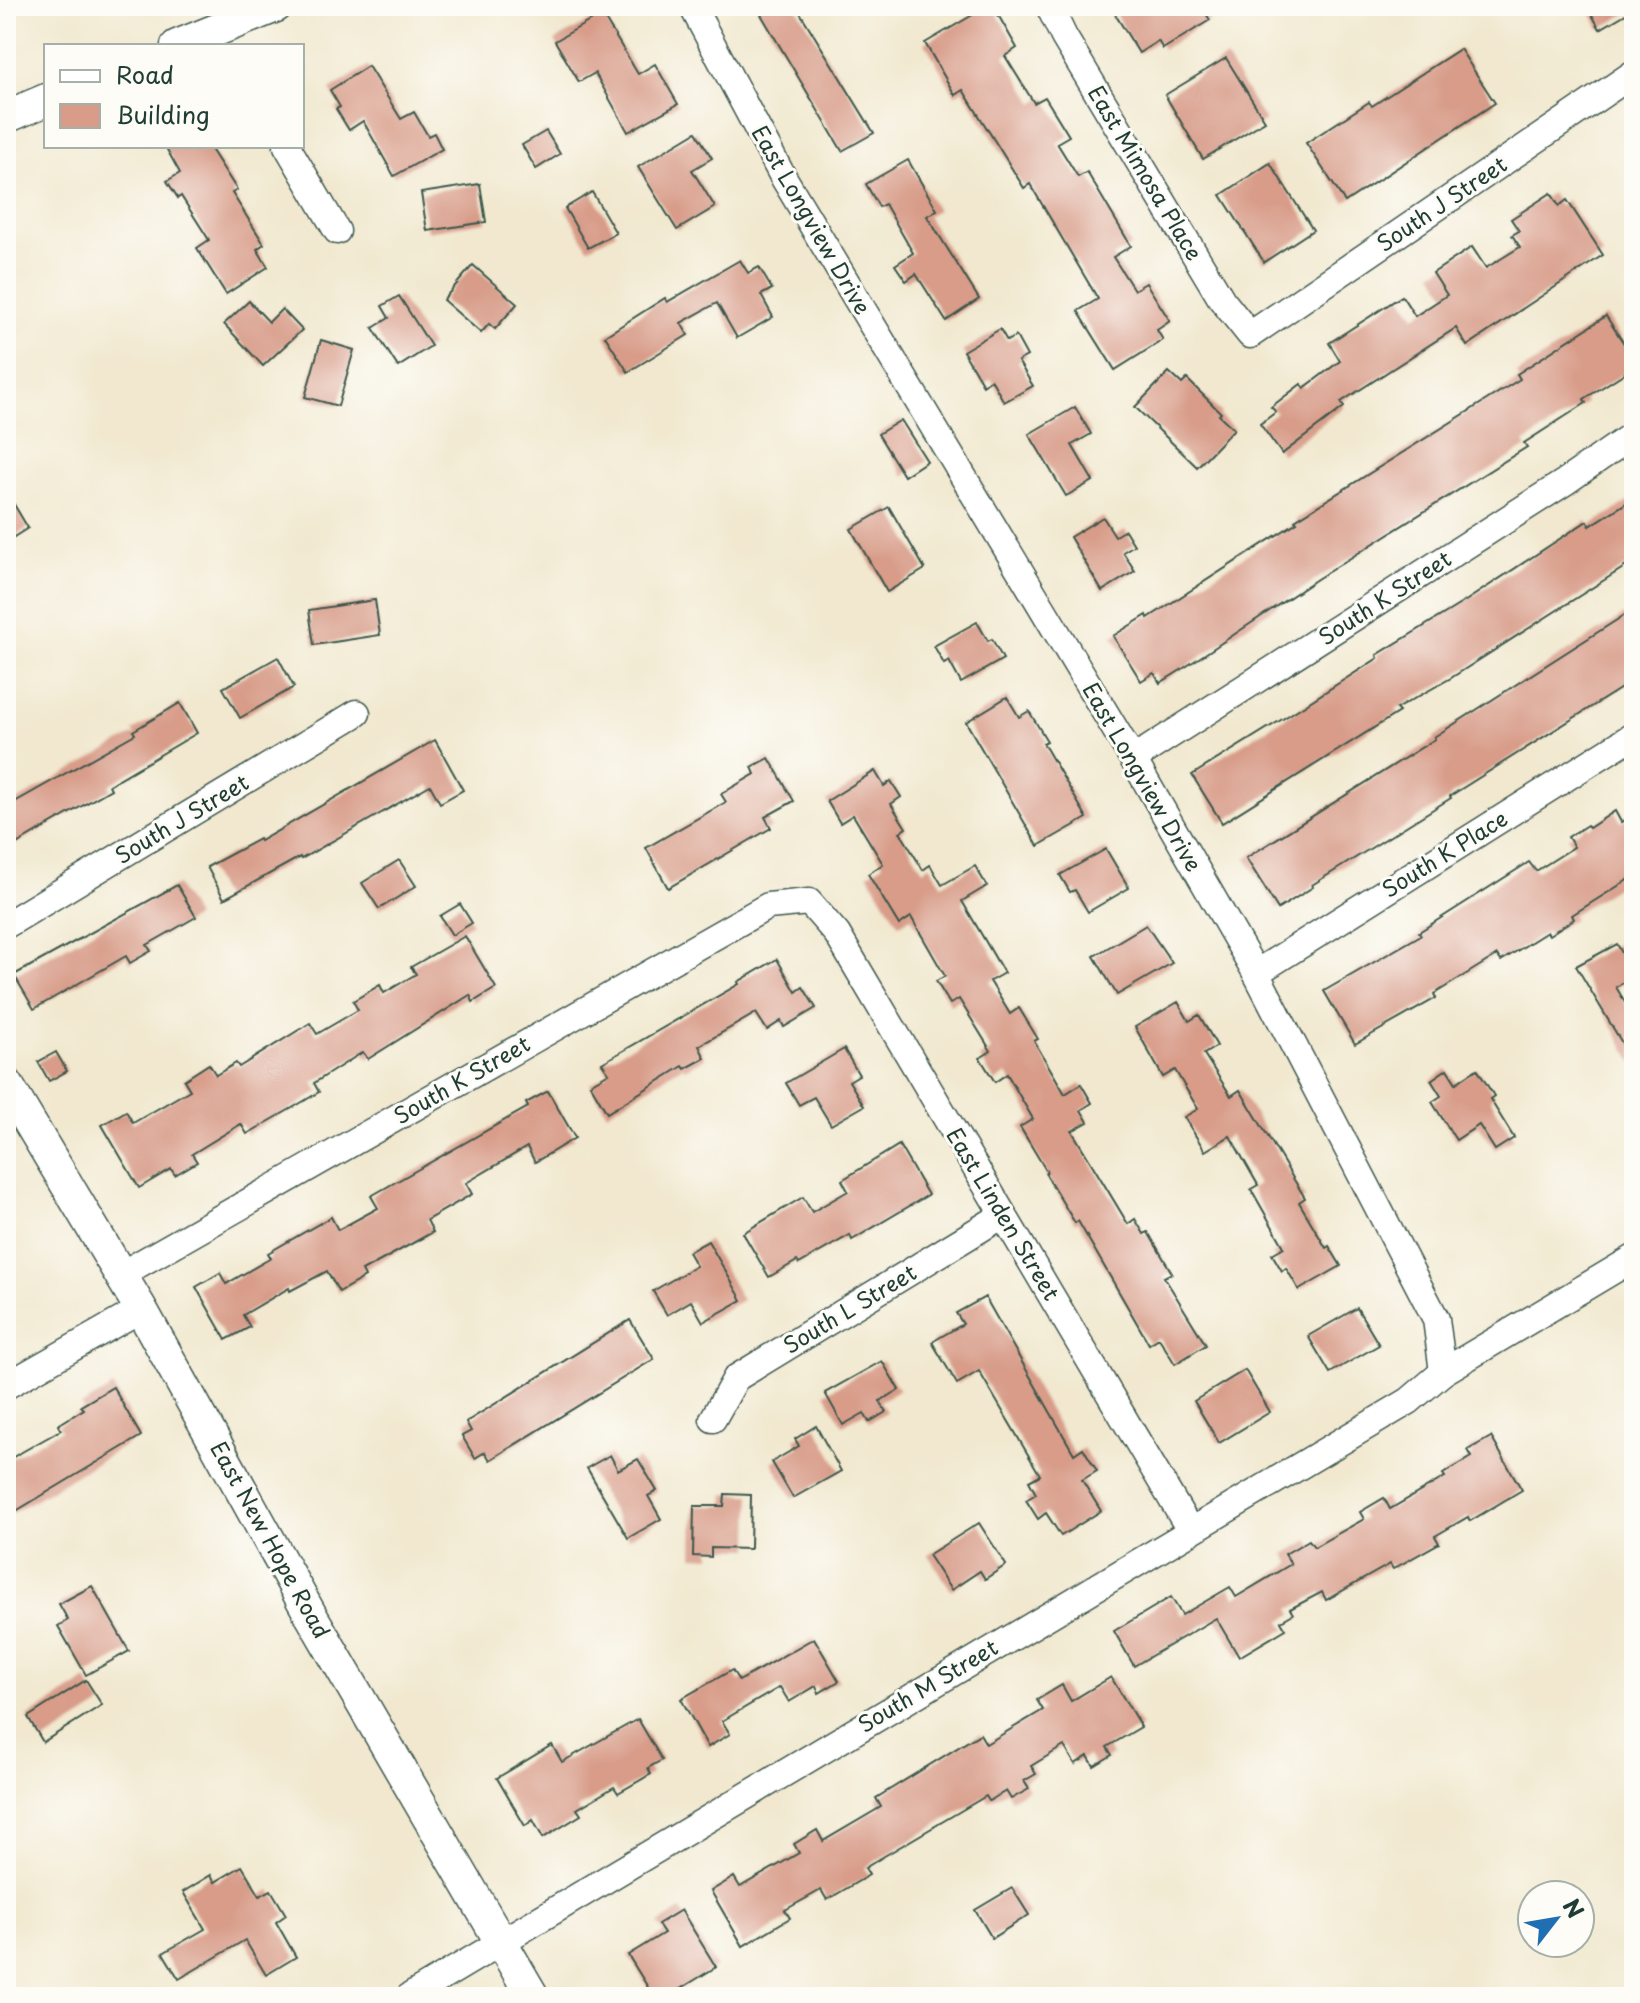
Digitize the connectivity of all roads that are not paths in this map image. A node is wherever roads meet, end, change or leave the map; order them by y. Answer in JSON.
{"nodes":[{"id":1,"x":276,"y":6,"type":"edge"},
{"id":2,"x":692,"y":6,"type":"edge"},
{"id":3,"x":1049,"y":6,"type":"edge"},
{"id":4,"x":221,"y":38,"type":"edge"},
{"id":5,"x":188,"y":44,"type":"edge"},
{"id":6,"x":1634,"y":73,"type":"edge"},
{"id":7,"x":44,"y":101,"type":"edge"},
{"id":8,"x":6,"y":117,"type":"edge"},
{"id":9,"x":288,"y":148,"type":"edge"},
{"id":10,"x":337,"y":231,"type":"dead end"},
{"id":11,"x":1250,"y":335,"type":"joint"},
{"id":12,"x":1634,"y":434,"type":"edge"},
{"id":13,"x":357,"y":713,"type":"dead end"},
{"id":14,"x":1634,"y":735,"type":"edge"},
{"id":15,"x":1133,"y":759,"type":"junction"},
{"id":16,"x":809,"y":902,"type":"joint"},
{"id":17,"x":6,"y":925,"type":"edge"},
{"id":18,"x":1256,"y":973,"type":"junction"},
{"id":19,"x":6,"y":1083,"type":"edge"},
{"id":20,"x":1003,"y":1215,"type":"junction"},
{"id":21,"x":1634,"y":1258,"type":"edge"},
{"id":22,"x":120,"y":1275,"type":"junction"},
{"id":23,"x":141,"y":1309,"type":"junction"},
{"id":24,"x":1443,"y":1372,"type":"junction"},
{"id":25,"x":6,"y":1386,"type":"edge"},
{"id":26,"x":713,"y":1419,"type":"dead end"},
{"id":27,"x":1190,"y":1530,"type":"junction"},
{"id":28,"x":501,"y":1942,"type":"junction"},
{"id":29,"x":409,"y":1997,"type":"edge"},
{"id":30,"x":533,"y":1997,"type":"edge"}],
"edges":[{"from":1,"to":4,"type":"street"},
{"from":2,"to":15,"type":"street","name":"East Longview Drive"},
{"from":3,"to":11,"type":"street","name":"East Mimosa Place"},
{"from":4,"to":5,"type":"street"},
{"from":6,"to":11,"type":"street","name":"South J Street"},
{"from":7,"to":8,"type":"street"},
{"from":9,"to":10,"type":"street"},
{"from":12,"to":15,"type":"street","name":"South K Street"},
{"from":13,"to":17,"type":"street","name":"South J Street"},
{"from":14,"to":18,"type":"street","name":"South K Place"},
{"from":15,"to":18,"type":"street","name":"East Longview Drive"},
{"from":16,"to":20,"type":"street","name":"East Linden Street"},
{"from":16,"to":22,"type":"street","name":"South K Street"},
{"from":18,"to":24,"type":"street","name":"East Longview Drive"},
{"from":19,"to":22,"type":"street","name":"East New Hope Road"},
{"from":20,"to":26,"type":"street","name":"South L Street"},
{"from":20,"to":27,"type":"street","name":"East Linden Street"},
{"from":21,"to":24,"type":"street"},
{"from":22,"to":23,"type":"street","name":"East New Hope Road"},
{"from":23,"to":25,"type":"street"},
{"from":23,"to":28,"type":"street","name":"East New Hope Road"},
{"from":24,"to":27,"type":"street","name":"South M Street"},
{"from":27,"to":28,"type":"street","name":"South M Street"},
{"from":28,"to":29,"type":"street","name":"South M Street"},
{"from":28,"to":30,"type":"street","name":"East New Hope Road"}]}
